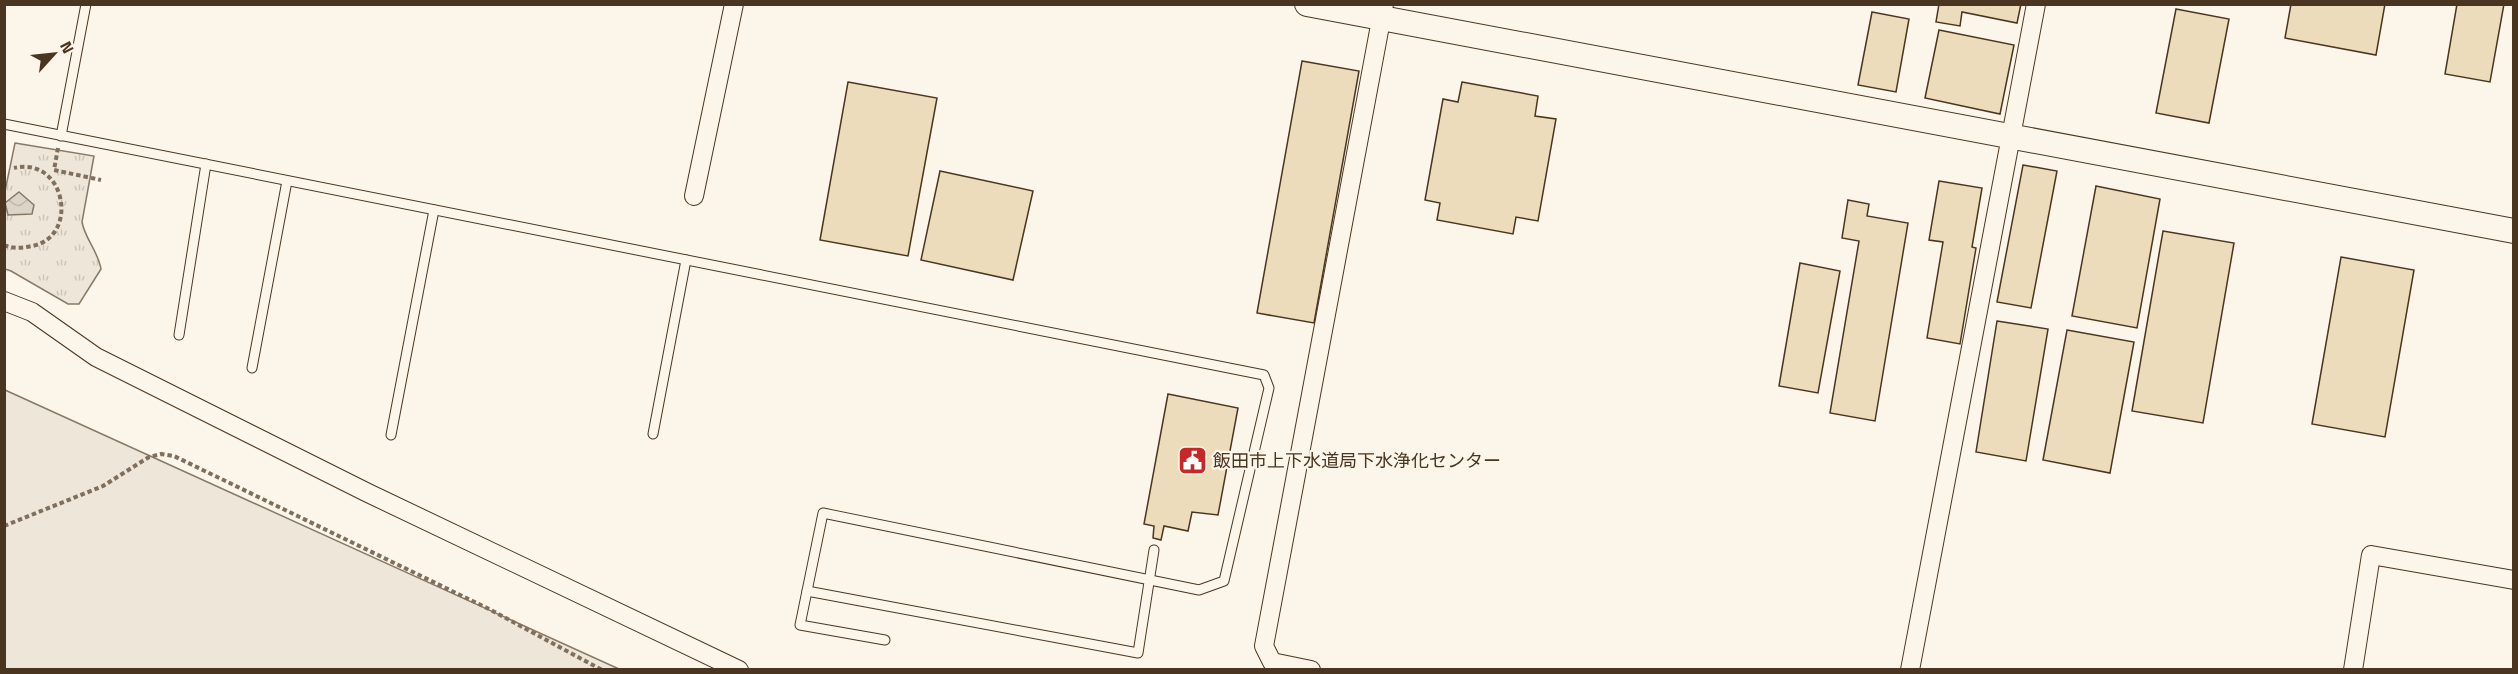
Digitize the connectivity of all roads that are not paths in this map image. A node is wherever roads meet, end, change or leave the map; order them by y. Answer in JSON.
{"nodes":[{"id":1,"x":86,"y":4,"type":"edge"},
{"id":2,"x":734,"y":4,"type":"edge"},
{"id":3,"x":1307,"y":4,"type":"edge"},
{"id":4,"x":2036,"y":4,"type":"edge"},
{"id":5,"x":1382,"y":11,"type":"edge"},
{"id":6,"x":4,"y":124,"type":"edge"},
{"id":7,"x":61,"y":136,"type":"junction"},
{"id":8,"x":2011,"y":138,"type":"junction"},
{"id":9,"x":207,"y":164,"type":"junction"},
{"id":10,"x":287,"y":181,"type":"junction"},
{"id":11,"x":694,"y":196,"type":"dead end"},
{"id":12,"x":434,"y":210,"type":"junction"},
{"id":13,"x":2514,"y":231,"type":"edge"},
{"id":14,"x":686,"y":260,"type":"junction"},
{"id":15,"x":4,"y":301,"type":"edge"},
{"id":16,"x":179,"y":335,"type":"dead end"},
{"id":17,"x":252,"y":368,"type":"dead end"},
{"id":18,"x":653,"y":434,"type":"dead end"},
{"id":19,"x":391,"y":435,"type":"dead end"},
{"id":20,"x":1154,"y":550,"type":"dead end"},
{"id":21,"x":1149,"y":580,"type":"junction"},
{"id":22,"x":2514,"y":580,"type":"edge"},
{"id":23,"x":807,"y":591,"type":"junction"},
{"id":24,"x":885,"y":640,"type":"dead end"},
{"id":25,"x":739,"y":669,"type":"edge"},
{"id":26,"x":1311,"y":669,"type":"edge"},
{"id":27,"x":1910,"y":669,"type":"edge"},
{"id":28,"x":2353,"y":669,"type":"edge"}],
"edges":[{"from":1,"to":7,"type":"lane"},
{"from":2,"to":11,"type":"street"},
{"from":3,"to":5,"type":"street"},
{"from":4,"to":8,"type":"street"},
{"from":5,"to":8,"type":"street"},
{"from":5,"to":26,"type":"street"},
{"from":6,"to":7,"type":"lane"},
{"from":7,"to":9,"type":"lane"},
{"from":8,"to":13,"type":"street"},
{"from":8,"to":27,"type":"street"},
{"from":9,"to":10,"type":"lane"},
{"from":9,"to":16,"type":"lane"},
{"from":10,"to":12,"type":"lane"},
{"from":10,"to":17,"type":"lane"},
{"from":12,"to":14,"type":"lane"},
{"from":12,"to":19,"type":"lane"},
{"from":14,"to":18,"type":"lane"},
{"from":14,"to":21,"type":"lane"},
{"from":15,"to":25,"type":"street"},
{"from":20,"to":21,"type":"lane"},
{"from":21,"to":23,"type":"lane"},
{"from":21,"to":23,"type":"lane"},
{"from":22,"to":28,"type":"street"},
{"from":23,"to":24,"type":"lane"}]}
